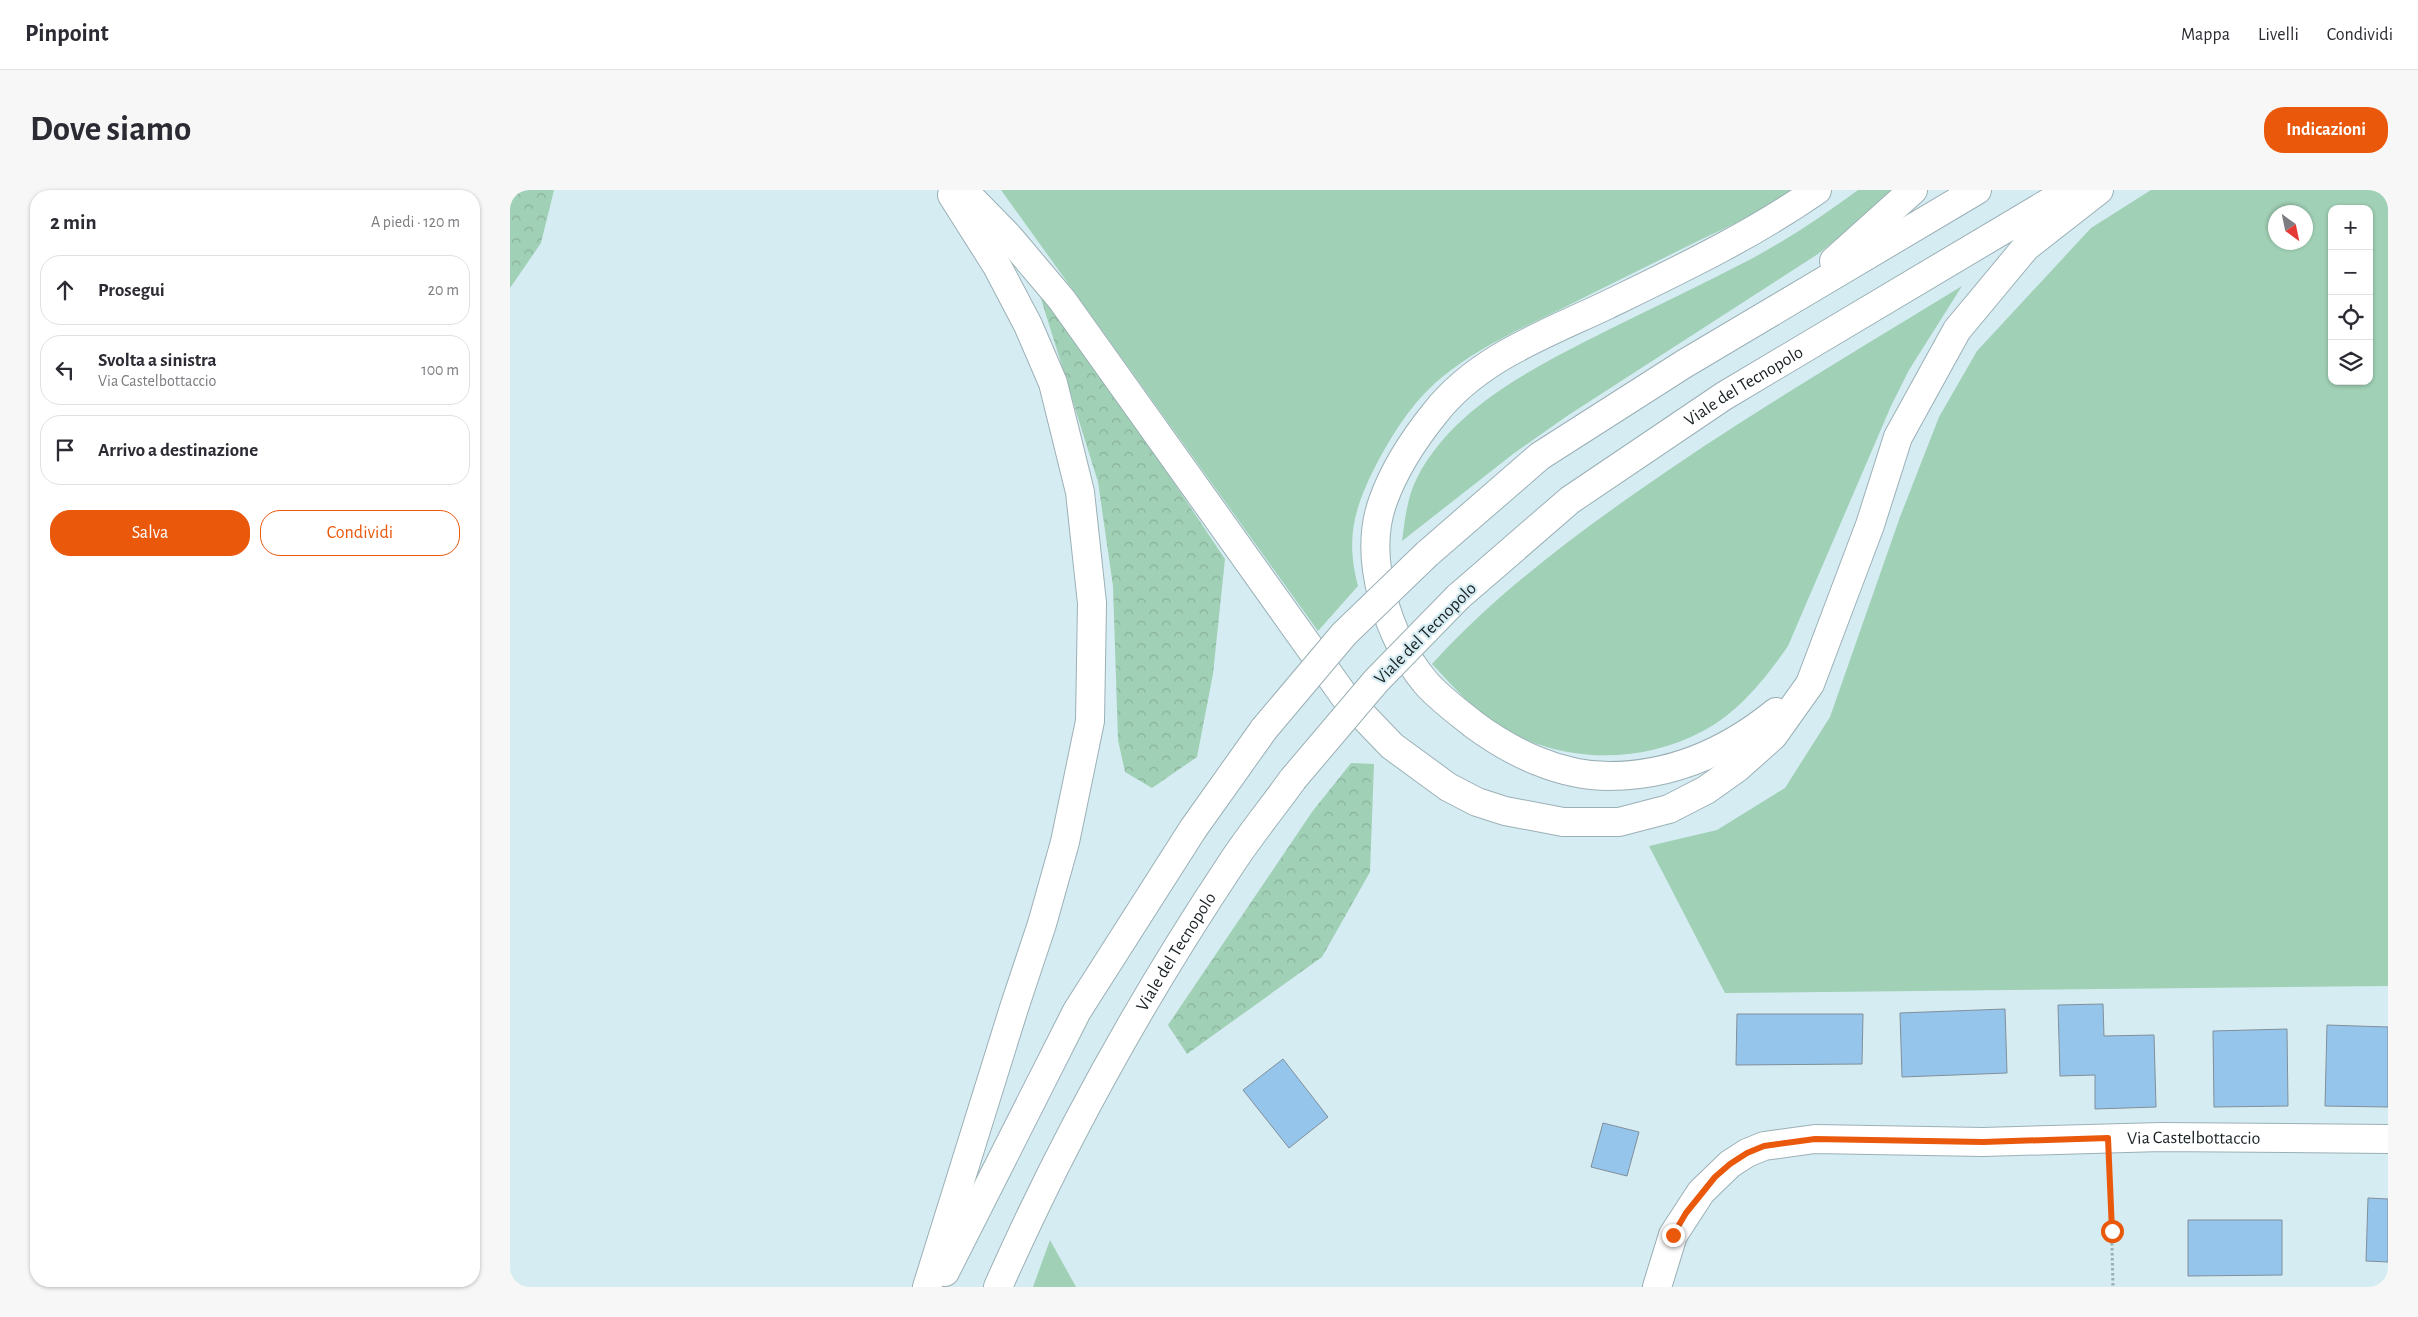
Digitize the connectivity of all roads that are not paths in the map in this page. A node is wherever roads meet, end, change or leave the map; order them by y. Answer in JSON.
{"nodes":[{"id":1,"x":948,"y":190,"type":"edge"},
{"id":2,"x":962,"y":190,"type":"edge"},
{"id":3,"x":1817,"y":190,"type":"edge"},
{"id":4,"x":1913,"y":190,"type":"edge"},
{"id":5,"x":1977,"y":190,"type":"edge"},
{"id":6,"x":2070,"y":190,"type":"edge"},
{"id":7,"x":2099,"y":190,"type":"edge"},
{"id":8,"x":1796,"y":296,"type":"junction"},
{"id":9,"x":1810,"y":684,"type":"junction"},
{"id":10,"x":2388,"y":1138,"type":"edge"},
{"id":11,"x":926,"y":1287,"type":"edge"},
{"id":12,"x":938,"y":1287,"type":"edge"},
{"id":13,"x":998,"y":1287,"type":"edge"},
{"id":14,"x":1656,"y":1287,"type":"edge"}],
"edges":[{"from":1,"to":11,"type":"main road"},
{"from":2,"to":9,"type":"main road"},
{"from":3,"to":9,"type":"main road"},
{"from":4,"to":8,"type":"main road"},
{"from":5,"to":8,"type":"main road"},
{"from":6,"to":13,"type":"main road","name":"Viale del Tecnopolo","bridge":true},
{"from":7,"to":9,"type":"main road"},
{"from":8,"to":12,"type":"main road","bridge":true},
{"from":10,"to":14,"type":"main road","name":"Via Castelbottaccio"}]}
